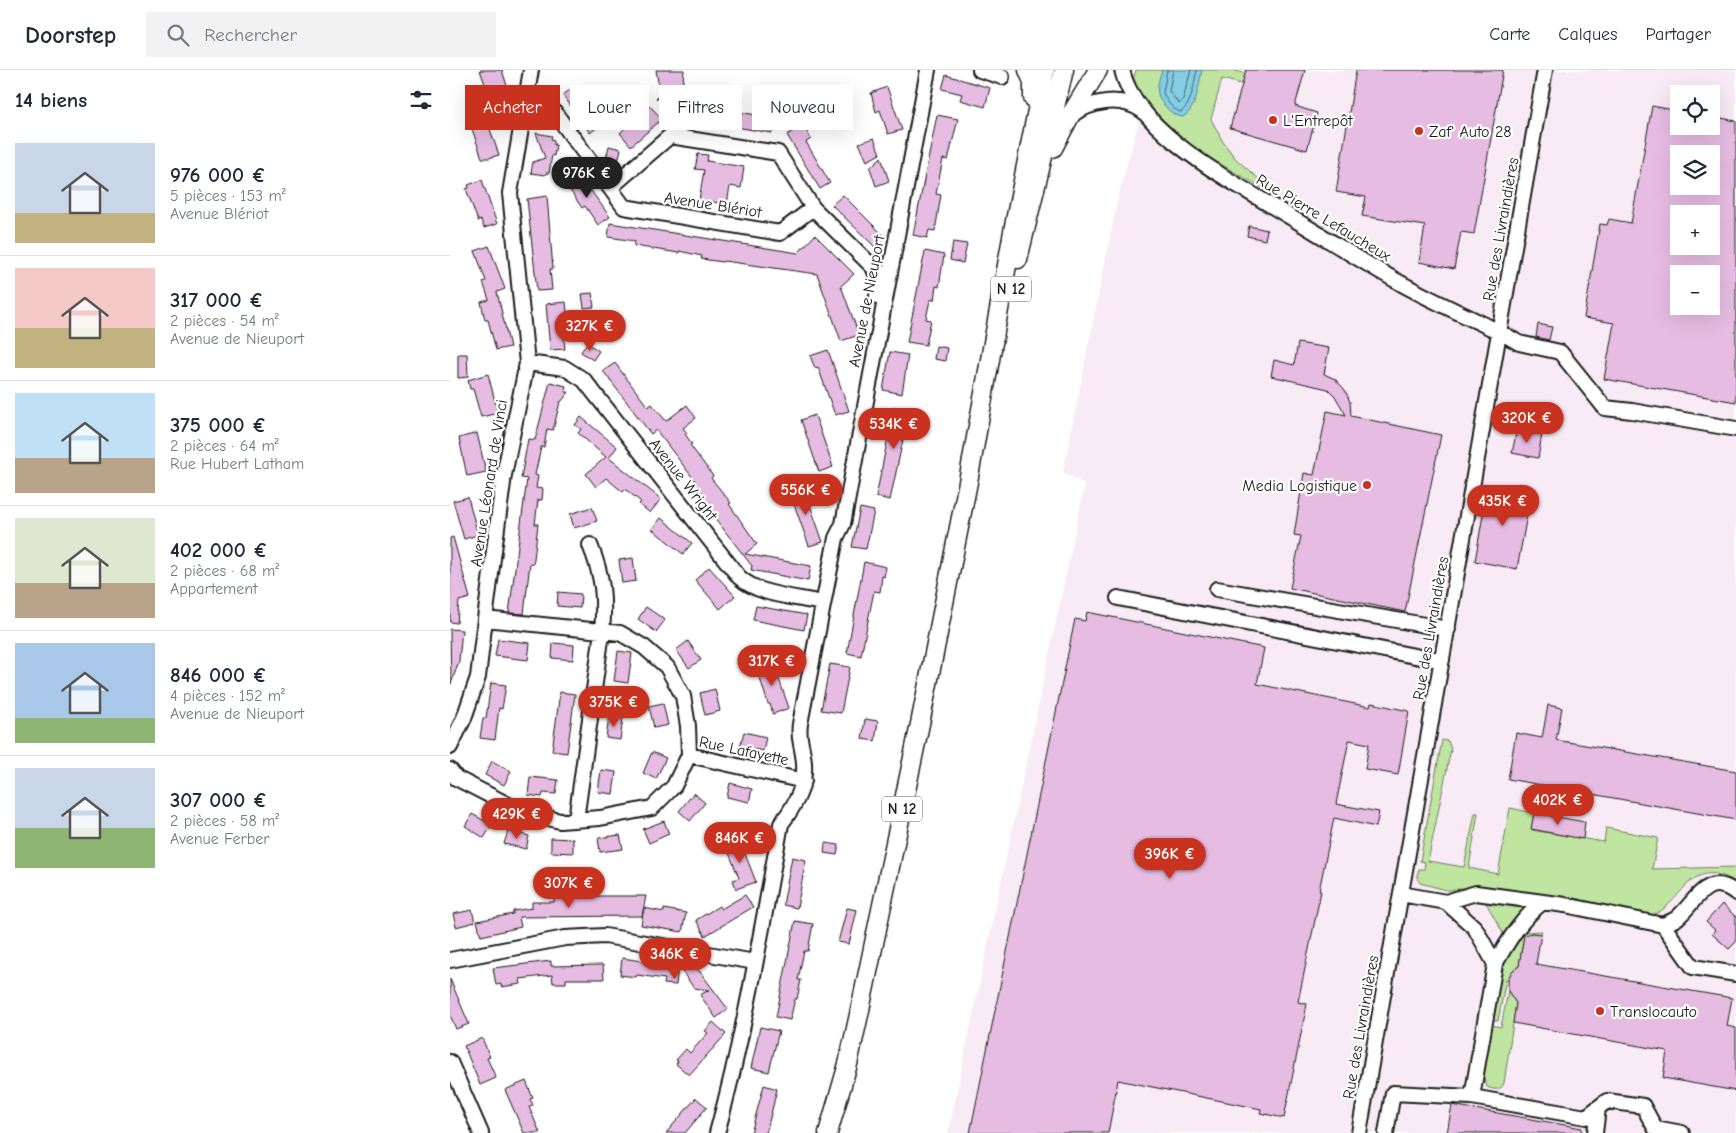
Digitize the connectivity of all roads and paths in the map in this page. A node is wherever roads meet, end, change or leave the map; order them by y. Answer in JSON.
{"nodes":[{"id":1,"x":531,"y":70,"type":"edge"},
{"id":2,"x":928,"y":70,"type":"edge"},
{"id":3,"x":980,"y":70,"type":"edge"},
{"id":4,"x":1028,"y":70,"type":"edge"},
{"id":5,"x":1044,"y":70,"type":"edge"},
{"id":6,"x":1064,"y":70,"type":"edge"},
{"id":7,"x":1098,"y":70,"type":"edge"},
{"id":8,"x":1122,"y":70,"type":"edge"},
{"id":9,"x":1545,"y":70,"type":"edge"},
{"id":10,"x":1002,"y":76,"type":"dead end"},
{"id":11,"x":528,"y":85,"type":"edge"},
{"id":12,"x":1144,"y":112,"type":"junction"},
{"id":13,"x":1070,"y":116,"type":"junction"},
{"id":14,"x":560,"y":120,"type":"edge"},
{"id":15,"x":520,"y":130,"type":"edge"},
{"id":16,"x":1037,"y":185,"type":"junction"},
{"id":17,"x":610,"y":188,"type":"junction"},
{"id":18,"x":813,"y":208,"type":"junction"},
{"id":19,"x":1014,"y":226,"type":"junction"},
{"id":20,"x":873,"y":266,"type":"junction"},
{"id":21,"x":887,"y":282,"type":"junction"},
{"id":22,"x":1500,"y":332,"type":"junction"},
{"id":23,"x":527,"y":362,"type":"junction"},
{"id":24,"x":983,"y":393,"type":"junction"},
{"id":25,"x":1736,"y":429,"type":"edge"},
{"id":26,"x":836,"y":538,"type":"junction"},
{"id":27,"x":590,"y":545,"type":"dead end"},
{"id":28,"x":1217,"y":589,"type":"dead end"},
{"id":29,"x":1118,"y":598,"type":"dead end"},
{"id":30,"x":824,"y":603,"type":"junction"},
{"id":31,"x":485,"y":619,"type":"junction"},
{"id":32,"x":1448,"y":629,"type":"junction"},
{"id":33,"x":602,"y":632,"type":"junction"},
{"id":34,"x":1442,"y":660,"type":"junction"},
{"id":35,"x":450,"y":747,"type":"edge"},
{"id":36,"x":689,"y":755,"type":"junction"},
{"id":37,"x":450,"y":770,"type":"edge"},
{"id":38,"x":804,"y":781,"type":"junction"},
{"id":39,"x":576,"y":820,"type":"junction"},
{"id":40,"x":1736,"y":893,"type":"edge"},
{"id":41,"x":1401,"y":894,"type":"junction"},
{"id":42,"x":1446,"y":902,"type":"junction"},
{"id":43,"x":1543,"y":902,"type":"junction"},
{"id":44,"x":1663,"y":925,"type":"junction"},
{"id":45,"x":450,"y":960,"type":"edge"},
{"id":46,"x":755,"y":962,"type":"junction"},
{"id":47,"x":1495,"y":964,"type":"junction"},
{"id":48,"x":1736,"y":974,"type":"edge"},
{"id":49,"x":450,"y":1062,"type":"edge"},
{"id":50,"x":1472,"y":1097,"type":"junction"},
{"id":51,"x":1598,"y":1108,"type":"junction"},
{"id":52,"x":481,"y":1133,"type":"edge"},
{"id":53,"x":717,"y":1133,"type":"edge"},
{"id":54,"x":828,"y":1133,"type":"edge"},
{"id":55,"x":1359,"y":1133,"type":"edge"},
{"id":56,"x":1386,"y":1133,"type":"edge"},
{"id":57,"x":1595,"y":1133,"type":"edge"},
{"id":58,"x":1682,"y":1133,"type":"edge"}],
"edges":[{"from":1,"to":11,"type":"street","name":"Avenue Léonard de Vinci"},
{"from":2,"to":21,"type":"street","name":"Avenue de Nieuport"},
{"from":3,"to":10,"type":"street"},
{"from":4,"to":19,"type":"main road"},
{"from":5,"to":19,"type":"main road","number":"N 12"},
{"from":6,"to":16,"type":"main road","number":"N 12"},
{"from":7,"to":13,"type":"main road","number":"N 12"},
{"from":8,"to":12,"type":"street"},
{"from":9,"to":22,"type":"street","name":"Rue des Livraindières"},
{"from":12,"to":13,"type":"street"},
{"from":12,"to":22,"type":"street","name":"Rue Pierre Lefaucheux"},
{"from":13,"to":16,"type":"main road","number":"N 12"},
{"from":14,"to":17,"type":"street","name":"Avenue Blériot"},
{"from":15,"to":23,"type":"street","name":"Avenue Léonard de Vinci"},
{"from":16,"to":24,"type":"main road","number":"N 12"},
{"from":17,"to":18,"type":"street","name":"Avenue Blériot"},
{"from":17,"to":18,"type":"street"},
{"from":18,"to":20,"type":"street"},
{"from":19,"to":24,"type":"main road","number":"N 12"},
{"from":20,"to":21,"type":"street"},
{"from":20,"to":26,"type":"street","name":"Avenue de Nieuport"},
{"from":21,"to":26,"type":"street","name":"Avenue de Nieuport"},
{"from":22,"to":25,"type":"street","name":"Rue Pierre Lefaucheux"},
{"from":22,"to":32,"type":"street","name":"Rue des Livraindières"},
{"from":23,"to":30,"type":"street","name":"Avenue Wright"},
{"from":23,"to":31,"type":"street","name":"Avenue Léonard de Vinci"},
{"from":24,"to":54,"type":"main road","number":"N 12"},
{"from":26,"to":30,"type":"street","name":"Avenue de Nieuport"},
{"from":27,"to":33,"type":"street"},
{"from":28,"to":32,"type":"street"},
{"from":29,"to":34,"type":"street"},
{"from":30,"to":38,"type":"street","name":"Avenue de Nieuport"},
{"from":31,"to":33,"type":"street"},
{"from":31,"to":35,"type":"street","name":"Avenue Léonard de Vinci"},
{"from":32,"to":34,"type":"street","name":"Rue des Livraindières"},
{"from":33,"to":36,"type":"street"},
{"from":33,"to":39,"type":"street"},
{"from":34,"to":41,"type":"street","name":"Rue des Livraindières"},
{"from":36,"to":38,"type":"street","name":"Rue Lafayette"},
{"from":36,"to":39,"type":"street","name":"Rue Lafayette"},
{"from":37,"to":39,"type":"street","name":"Rue Lafayette"},
{"from":38,"to":46,"type":"street","name":"Avenue de Nieuport"},
{"from":40,"to":44,"type":"street"},
{"from":41,"to":42,"type":"street"},
{"from":41,"to":55,"type":"street","name":"Rue des Livraindières"},
{"from":42,"to":43,"type":"street"},
{"from":42,"to":47,"type":"street"},
{"from":43,"to":44,"type":"street"},
{"from":43,"to":47,"type":"street"},
{"from":44,"to":48,"type":"street"},
{"from":45,"to":46,"type":"street"},
{"from":46,"to":53,"type":"street","name":"Avenue de Nieuport"},
{"from":47,"to":50,"type":"street"},
{"from":49,"to":52,"type":"street"},
{"from":50,"to":51,"type":"street"},
{"from":50,"to":56,"type":"street"},
{"from":51,"to":57,"type":"street"},
{"from":51,"to":58,"type":"street"}]}
